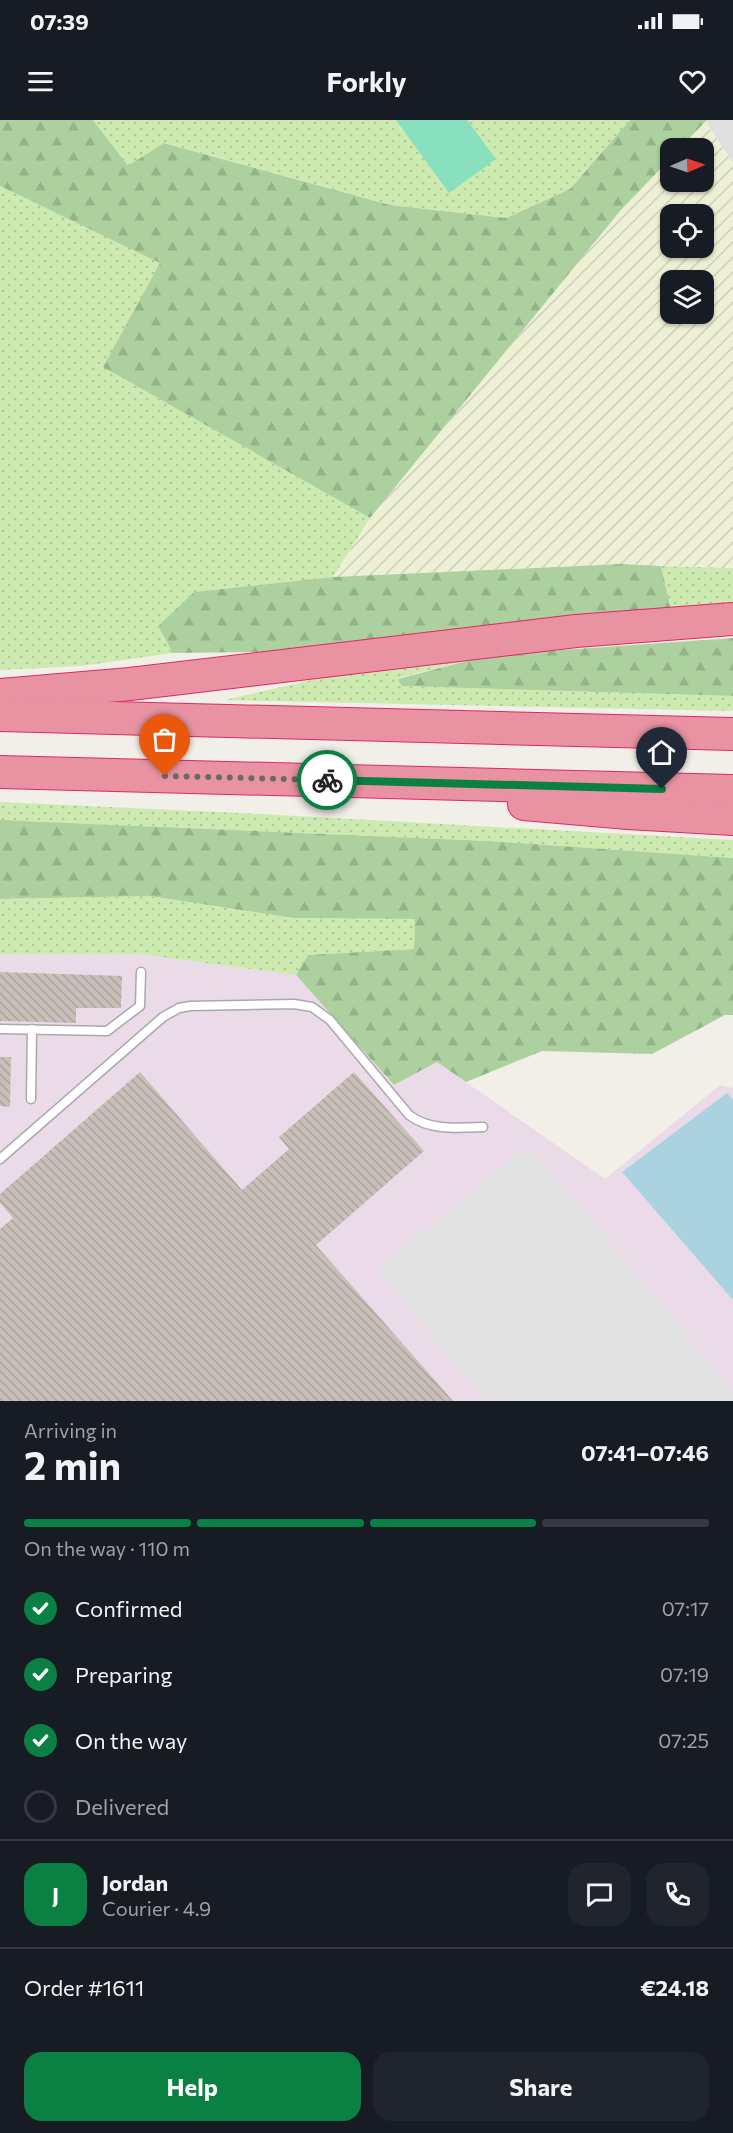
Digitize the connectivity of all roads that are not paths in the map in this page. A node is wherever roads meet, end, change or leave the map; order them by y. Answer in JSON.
{"nodes":[{"id":1,"x":733,"y":619,"type":"edge"},
{"id":2,"x":0,"y":695,"type":"edge"},
{"id":3,"x":0,"y":714,"type":"edge"},
{"id":4,"x":733,"y":734,"type":"edge"},
{"id":5,"x":0,"y":772,"type":"edge"},
{"id":6,"x":424,"y":783,"type":"junction"},
{"id":7,"x":733,"y":791,"type":"edge"},
{"id":8,"x":733,"y":819,"type":"edge"},
{"id":9,"x":141,"y":972,"type":"dead end"},
{"id":10,"x":0,"y":1029,"type":"edge"},
{"id":11,"x":32,"y":1029,"type":"junction"},
{"id":12,"x":31,"y":1099,"type":"dead end"},
{"id":13,"x":483,"y":1127,"type":"dead end"},
{"id":14,"x":0,"y":1159,"type":"edge"}],
"edges":[{"from":1,"to":2,"type":"highway"},
{"from":3,"to":4,"type":"highway"},
{"from":5,"to":6,"type":"highway"},
{"from":6,"to":7,"type":"highway"},
{"from":6,"to":8,"type":"highway"},
{"from":9,"to":11,"type":"lane"},
{"from":10,"to":11,"type":"lane"},
{"from":11,"to":12,"type":"lane"},
{"from":13,"to":14,"type":"lane"}]}
